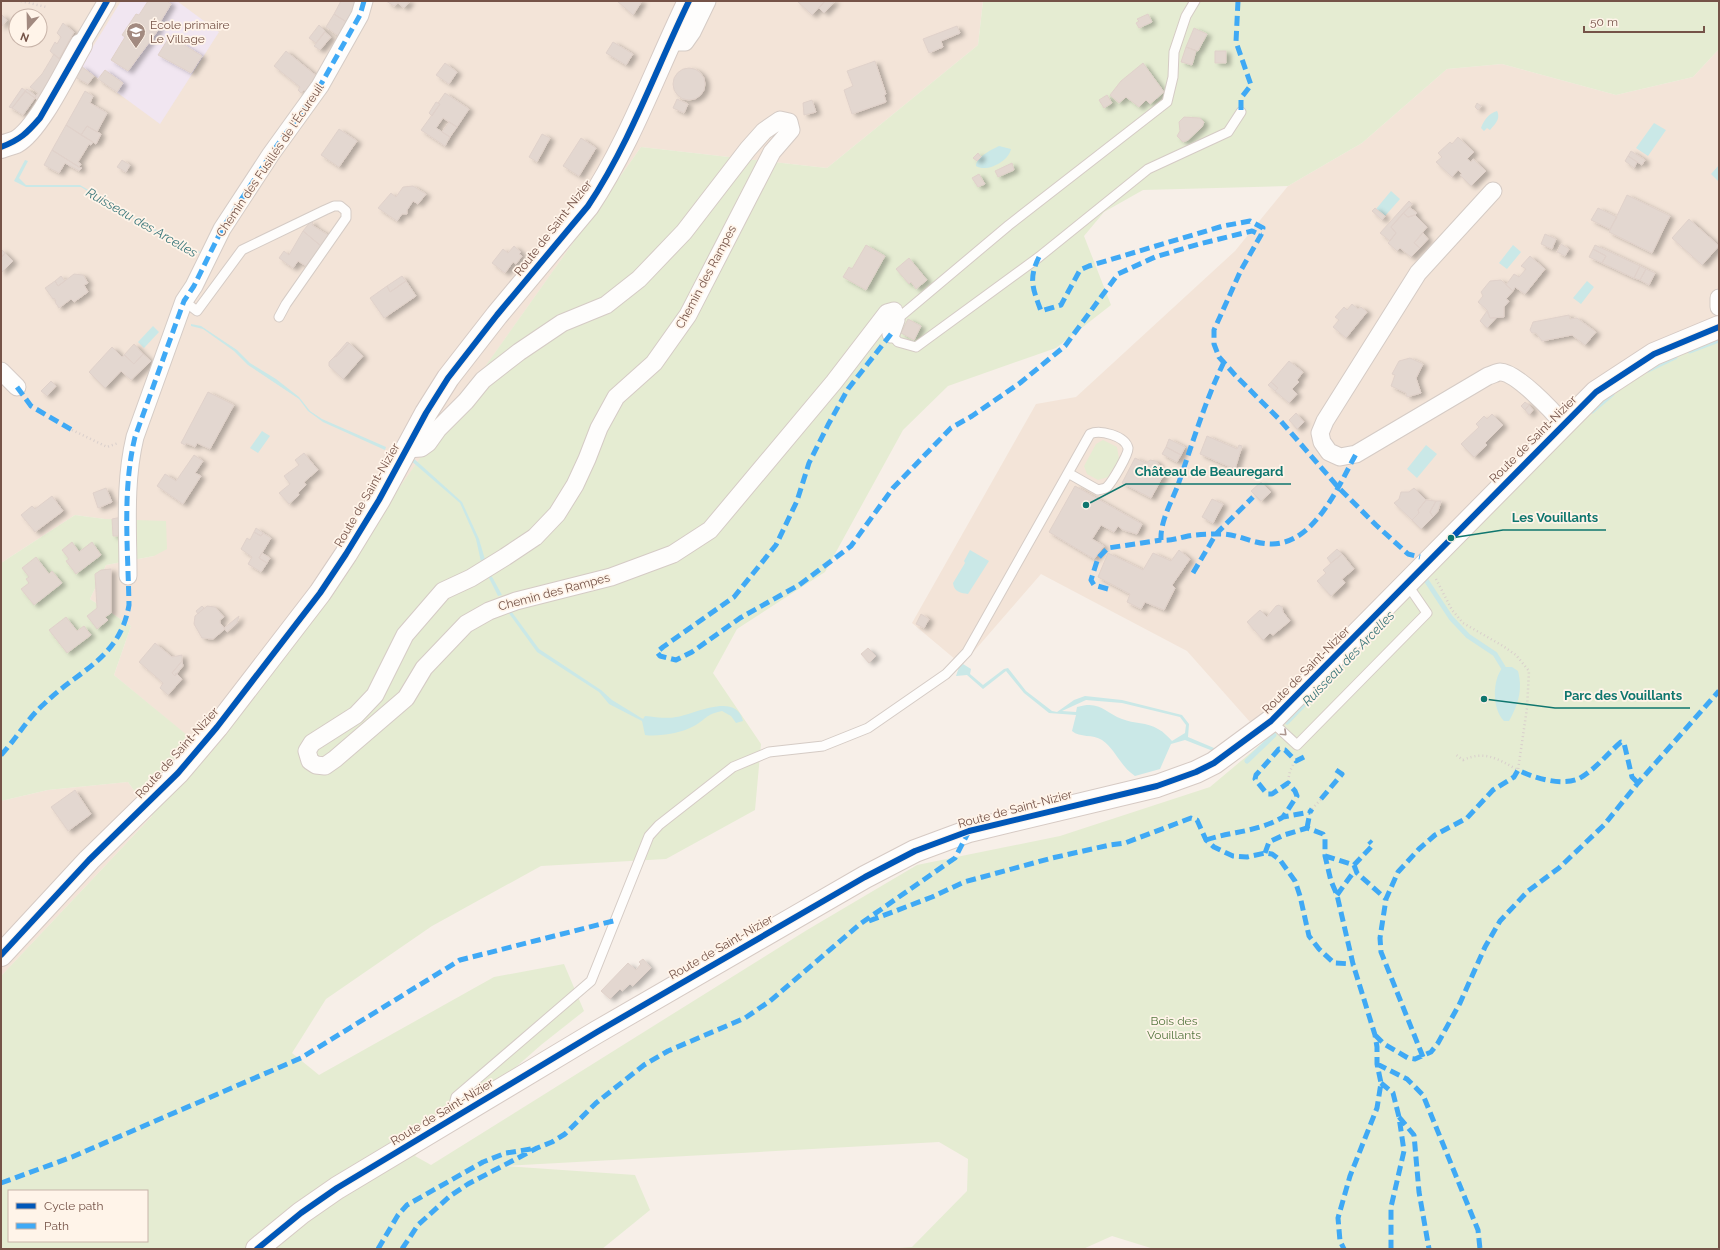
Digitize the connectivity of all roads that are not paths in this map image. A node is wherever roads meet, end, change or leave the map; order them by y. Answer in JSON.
{"nodes":[{"id":1,"x":107,"y":1,"type":"edge"},
{"id":2,"x":364,"y":1,"type":"edge"},
{"id":3,"x":689,"y":1,"type":"edge"},
{"id":4,"x":707,"y":1,"type":"edge"},
{"id":5,"x":1195,"y":1,"type":"edge"},
{"id":6,"x":671,"y":39,"type":"junction"},
{"id":7,"x":81,"y":45,"type":"joint"},
{"id":8,"x":1241,"y":112,"type":"dead end"},
{"id":9,"x":1,"y":147,"type":"edge"},
{"id":10,"x":1493,"y":191,"type":"dead end"},
{"id":11,"x":1719,"y":298,"type":"edge"},
{"id":12,"x":184,"y":301,"type":"junction"},
{"id":13,"x":1719,"y":307,"type":"edge"},
{"id":14,"x":279,"y":317,"type":"dead end"},
{"id":15,"x":894,"y":327,"type":"junction"},
{"id":16,"x":1719,"y":327,"type":"edge"},
{"id":17,"x":1,"y":371,"type":"edge"},
{"id":18,"x":17,"y":388,"type":"dead end"},
{"id":19,"x":1563,"y":424,"type":"junction"},
{"id":20,"x":406,"y":449,"type":"junction"},
{"id":21,"x":1068,"y":473,"type":"junction"},
{"id":22,"x":128,"y":576,"type":"dead end"},
{"id":23,"x":1407,"y":584,"type":"junction"},
{"id":24,"x":1271,"y":721,"type":"junction"},
{"id":25,"x":1,"y":955,"type":"edge"},
{"id":26,"x":451,"y":1120,"type":"junction"},
{"id":27,"x":257,"y":1249,"type":"edge"}],
"edges":[{"from":1,"to":7,"type":"street"},
{"from":2,"to":12,"type":"street","name":"Chemin des Fusillés de l'Écureuil"},
{"from":3,"to":6,"type":"main road","name":"Route de Saint-Nizier"},
{"from":4,"to":6,"type":"street"},
{"from":5,"to":15,"type":"lane"},
{"from":6,"to":20,"type":"main road","name":"Route de Saint-Nizier"},
{"from":7,"to":9,"type":"main road"},
{"from":8,"to":15,"type":"lane"},
{"from":10,"to":19,"type":"street"},
{"from":11,"to":13,"type":"street"},
{"from":12,"to":14,"type":"lane"},
{"from":12,"to":22,"type":"street","name":"Chemin des Fusillés de l'Écureuil"},
{"from":15,"to":20,"type":"street","name":"Chemin des Rampes"},
{"from":16,"to":19,"type":"main road","name":"Route de Saint-Nizier"},
{"from":17,"to":18,"type":"street"},
{"from":19,"to":23,"type":"main road","name":"Route de Saint-Nizier"},
{"from":20,"to":25,"type":"main road","name":"Route de Saint-Nizier"},
{"from":21,"to":21,"type":"lane"},
{"from":21,"to":26,"type":"lane"},
{"from":23,"to":24,"type":"main road","name":"Route de Saint-Nizier"},
{"from":24,"to":23,"type":"lane","one_way":true},
{"from":24,"to":26,"type":"main road","name":"Route de Saint-Nizier"},
{"from":26,"to":27,"type":"main road","name":"Route de Saint-Nizier"}]}
